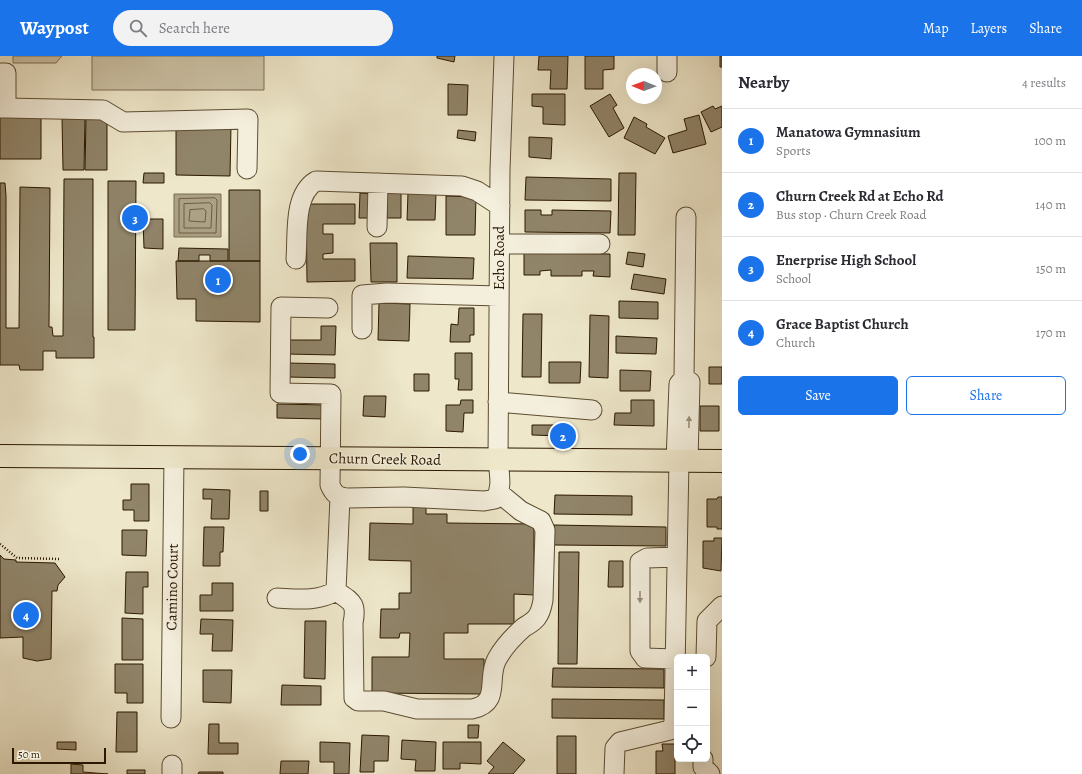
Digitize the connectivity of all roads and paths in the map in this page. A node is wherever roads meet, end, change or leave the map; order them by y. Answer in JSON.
{"nodes":[{"id":1,"x":504,"y":56,"type":"edge"},
{"id":2,"x":0,"y":73,"type":"edge"},
{"id":3,"x":3,"y":108,"type":"edge"},
{"id":4,"x":247,"y":169,"type":"dead end"},
{"id":5,"x":378,"y":183,"type":"junction"},
{"id":6,"x":500,"y":206,"type":"junction"},
{"id":7,"x":686,"y":217,"type":"dead end"},
{"id":8,"x":377,"y":227,"type":"dead end"},
{"id":9,"x":500,"y":244,"type":"junction"},
{"id":10,"x":600,"y":244,"type":"dead end"},
{"id":11,"x":296,"y":259,"type":"dead end"},
{"id":12,"x":499,"y":296,"type":"junction"},
{"id":13,"x":328,"y":308,"type":"dead end"},
{"id":14,"x":362,"y":329,"type":"dead end"},
{"id":15,"x":498,"y":402,"type":"junction"},
{"id":16,"x":592,"y":410,"type":"dead end"},
{"id":17,"x":0,"y":456,"type":"edge"},
{"id":18,"x":174,"y":457,"type":"junction"},
{"id":19,"x":331,"y":458,"type":"junction"},
{"id":20,"x":498,"y":460,"type":"junction"},
{"id":21,"x":681,"y":461,"type":"junction"},
{"id":22,"x":722,"y":461,"type":"edge"},
{"id":23,"x":499,"y":493,"type":"junction"},
{"id":24,"x":340,"y":497,"type":"junction"},
{"id":25,"x":0,"y":544,"type":"edge"},
{"id":26,"x":677,"y":557,"type":"junction"},
{"id":27,"x":59,"y":558,"type":"dead end"},
{"id":28,"x":336,"y":592,"type":"junction"},
{"id":29,"x":277,"y":598,"type":"dead end"},
{"id":30,"x":722,"y":606,"type":"edge"},
{"id":31,"x":675,"y":654,"type":"edge"},
{"id":32,"x":706,"y":654,"type":"edge"},
{"id":33,"x":674,"y":659,"type":"edge"},
{"id":34,"x":675,"y":690,"type":"edge"},
{"id":35,"x":170,"y":718,"type":"dead end"},
{"id":36,"x":703,"y":762,"type":"edge"},
{"id":37,"x":614,"y":774,"type":"edge"},
{"id":38,"x":710,"y":774,"type":"edge"}],
"edges":[{"from":1,"to":6,"type":"street","name":"Echo Road"},
{"from":2,"to":3,"type":"street"},
{"from":3,"to":4,"type":"street"},
{"from":5,"to":6,"type":"street"},
{"from":5,"to":8,"type":"street"},
{"from":5,"to":11,"type":"street"},
{"from":6,"to":9,"type":"street","name":"Echo Road"},
{"from":7,"to":21,"type":"street"},
{"from":9,"to":10,"type":"street"},
{"from":9,"to":12,"type":"street","name":"Echo Road"},
{"from":12,"to":14,"type":"street"},
{"from":12,"to":15,"type":"street","name":"Echo Road"},
{"from":13,"to":19,"type":"street"},
{"from":15,"to":16,"type":"street"},
{"from":15,"to":20,"type":"street","name":"Echo Road"},
{"from":17,"to":18,"type":"main road","name":"Churn Creek Road"},
{"from":18,"to":19,"type":"main road","name":"Churn Creek Road"},
{"from":18,"to":35,"type":"street","name":"Camino Court"},
{"from":19,"to":20,"type":"main road","name":"Churn Creek Road"},
{"from":19,"to":24,"type":"street"},
{"from":20,"to":21,"type":"main road","name":"Churn Creek Road"},
{"from":20,"to":23,"type":"street","name":"Echo Road"},
{"from":21,"to":22,"type":"main road","name":"Churn Creek Road"},
{"from":21,"to":26,"type":"street"},
{"from":23,"to":24,"type":"street"},
{"from":23,"to":28,"type":"street"},
{"from":24,"to":28,"type":"street"},
{"from":25,"to":27,"type":"path"},
{"from":26,"to":31,"type":"street"},
{"from":26,"to":33,"type":"street","one_way":true},
{"from":28,"to":29,"type":"street"},
{"from":30,"to":32,"type":"street"},
{"from":34,"to":37,"type":"street"},
{"from":36,"to":38,"type":"street"}]}
